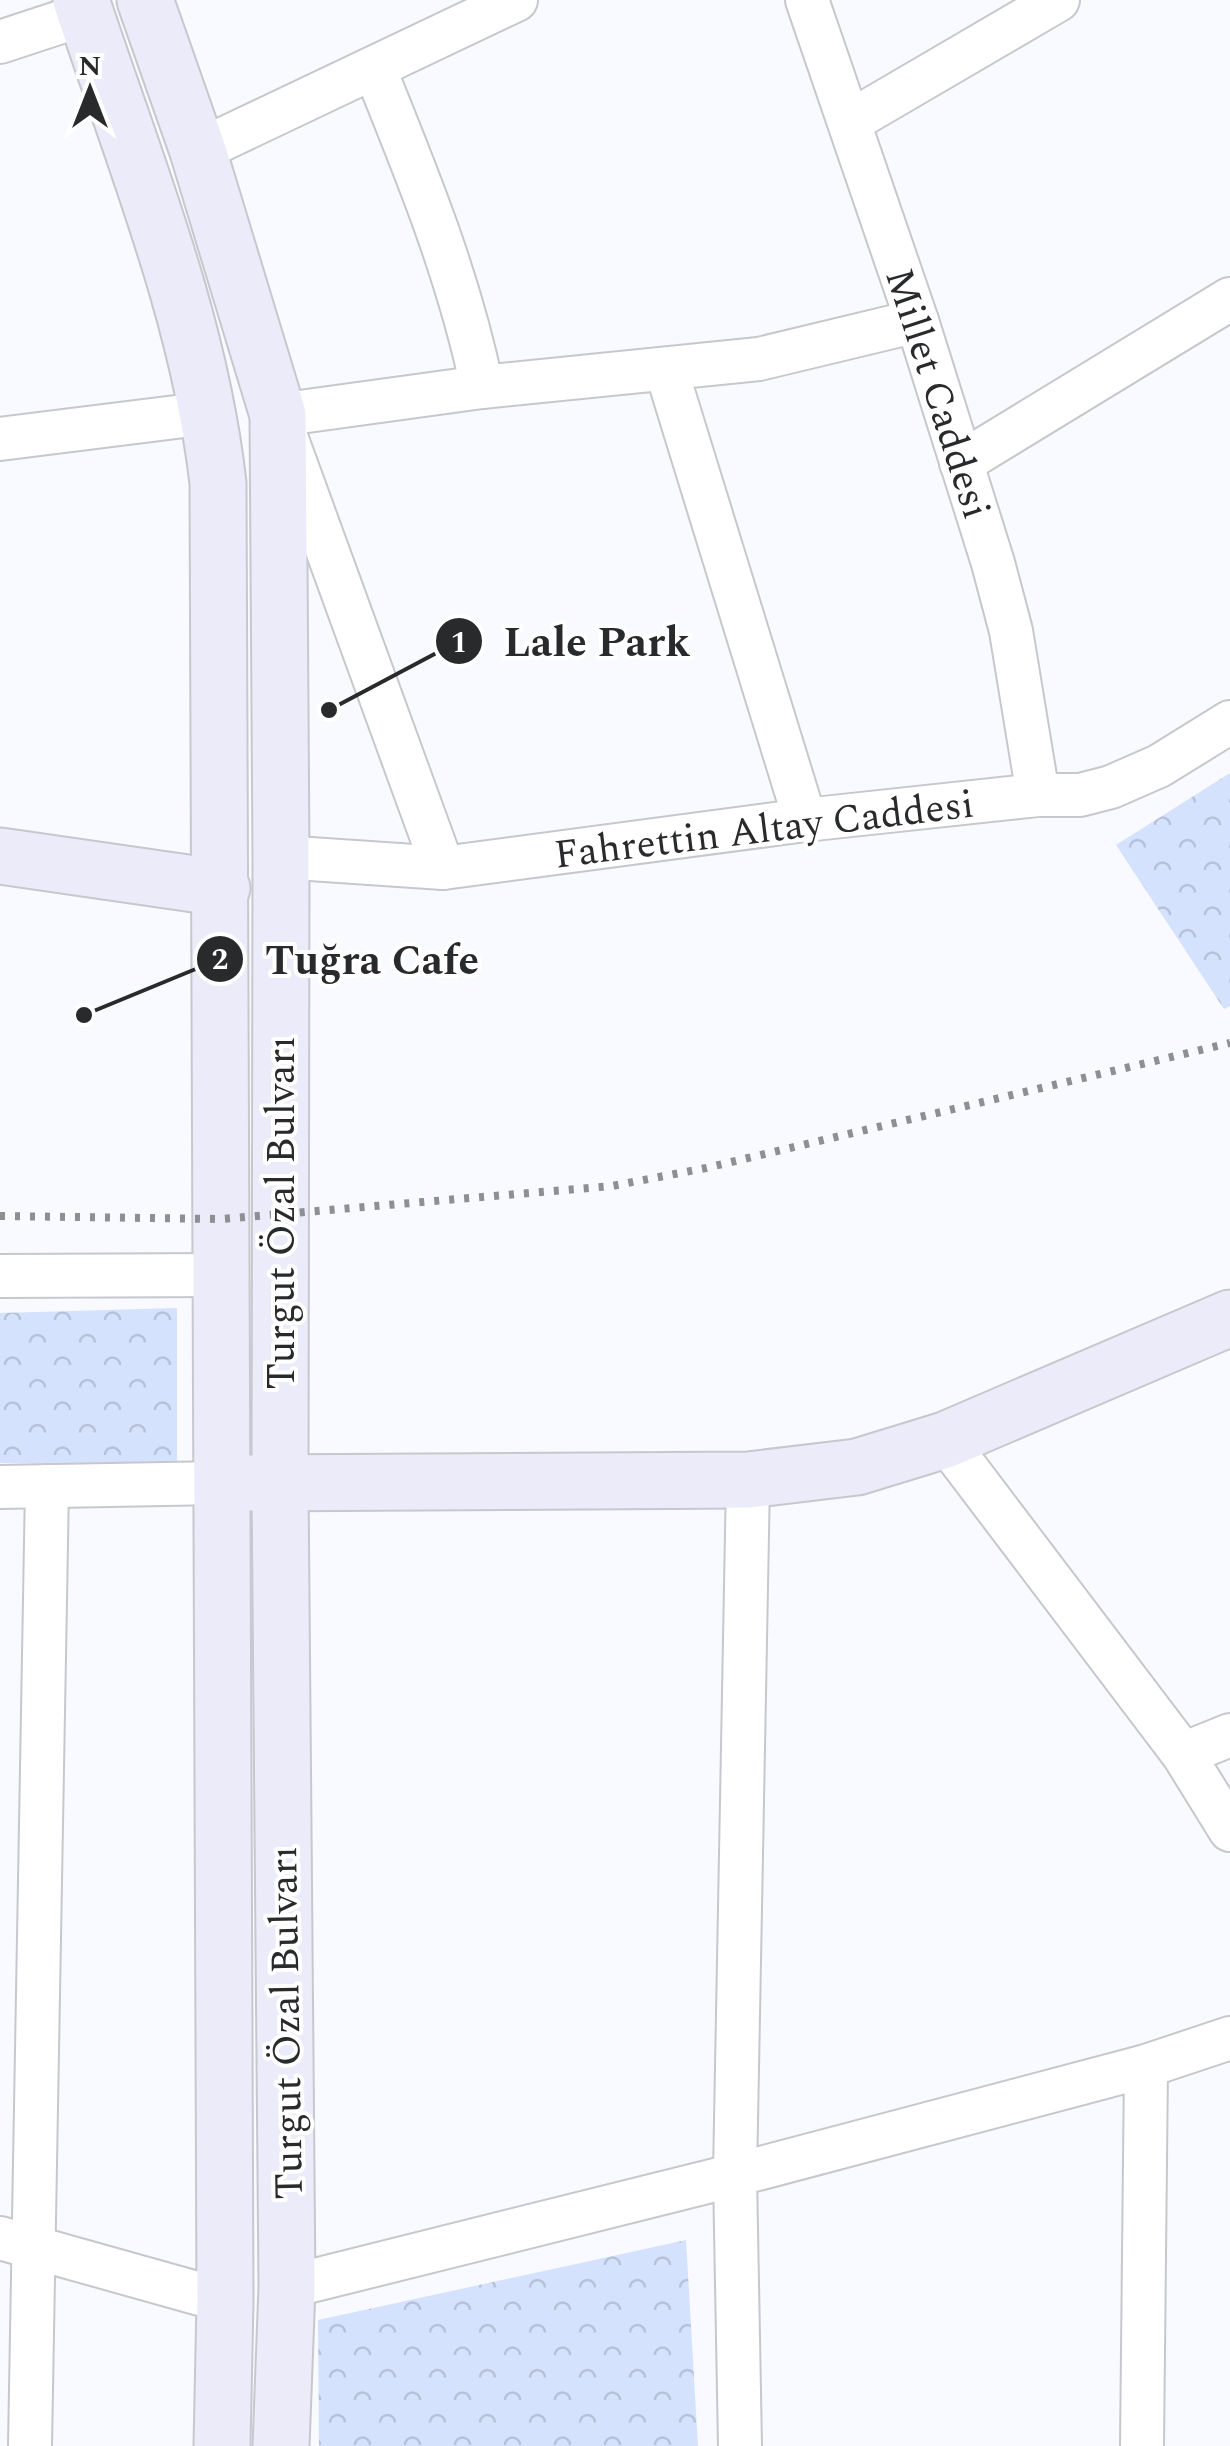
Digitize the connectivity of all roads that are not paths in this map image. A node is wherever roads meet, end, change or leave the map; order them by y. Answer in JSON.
{"nodes":[{"id":1,"x":145,"y":0,"type":"edge"},
{"id":2,"x":516,"y":0,"type":"edge"},
{"id":3,"x":807,"y":0,"type":"edge"},
{"id":4,"x":1058,"y":0,"type":"edge"},
{"id":5,"x":83,"y":7,"type":"edge"},
{"id":6,"x":0,"y":42,"type":"edge"},
{"id":7,"x":374,"y":70,"type":"junction"},
{"id":8,"x":851,"y":121,"type":"junction"},
{"id":9,"x":198,"y":151,"type":"junction"},
{"id":10,"x":1230,"y":299,"type":"edge"},
{"id":11,"x":917,"y":321,"type":"junction"},
{"id":12,"x":666,"y":369,"type":"junction"},
{"id":13,"x":482,"y":387,"type":"junction"},
{"id":14,"x":208,"y":414,"type":"junction"},
{"id":15,"x":278,"y":415,"type":"junction"},
{"id":16,"x":0,"y":439,"type":"edge"},
{"id":17,"x":961,"y":463,"type":"junction"},
{"id":18,"x":1230,"y":722,"type":"edge"},
{"id":19,"x":1038,"y":796,"type":"junction"},
{"id":20,"x":805,"y":820,"type":"junction"},
{"id":21,"x":0,"y":856,"type":"edge"},
{"id":22,"x":282,"y":858,"type":"junction"},
{"id":23,"x":443,"y":868,"type":"junction"},
{"id":24,"x":222,"y":888,"type":"junction"},
{"id":25,"x":221,"y":1275,"type":"junction"},
{"id":26,"x":0,"y":1276,"type":"edge"},
{"id":27,"x":1230,"y":1318,"type":"edge"},
{"id":28,"x":945,"y":1440,"type":"junction"},
{"id":29,"x":748,"y":1480,"type":"junction"},
{"id":30,"x":220,"y":1483,"type":"junction"},
{"id":31,"x":280,"y":1483,"type":"junction"},
{"id":32,"x":47,"y":1486,"type":"junction"},
{"id":33,"x":0,"y":1488,"type":"edge"},
{"id":34,"x":1230,"y":1735,"type":"edge"},
{"id":35,"x":1183,"y":1754,"type":"junction"},
{"id":36,"x":1230,"y":1830,"type":"edge"},
{"id":37,"x":1230,"y":2038,"type":"edge"},
{"id":38,"x":1146,"y":2066,"type":"junction"},
{"id":39,"x":735,"y":2175,"type":"junction"},
{"id":40,"x":17,"y":2242,"type":"edge"},
{"id":41,"x":287,"y":2287,"type":"junction"},
{"id":42,"x":224,"y":2301,"type":"junction"},
{"id":43,"x":30,"y":2446,"type":"edge"},
{"id":44,"x":222,"y":2446,"type":"edge"},
{"id":45,"x":281,"y":2446,"type":"edge"},
{"id":46,"x":740,"y":2446,"type":"edge"},
{"id":47,"x":1142,"y":2446,"type":"edge"}],
"edges":[{"from":1,"to":9,"type":"main road","name":"Turgut Özal Bulvarı"},
{"from":2,"to":7,"type":"street"},
{"from":3,"to":8,"type":"street","name":"Millet Caddesi"},
{"from":4,"to":8,"type":"street"},
{"from":5,"to":6,"type":"street"},
{"from":5,"to":14,"type":"main road","name":"Turgut Özal Bulvarı"},
{"from":7,"to":9,"type":"street"},
{"from":7,"to":13,"type":"street"},
{"from":8,"to":11,"type":"street","name":"Millet Caddesi"},
{"from":9,"to":15,"type":"main road","name":"Turgut Özal Bulvarı"},
{"from":10,"to":17,"type":"street"},
{"from":11,"to":12,"type":"street"},
{"from":11,"to":17,"type":"street","name":"Millet Caddesi"},
{"from":12,"to":13,"type":"street"},
{"from":12,"to":20,"type":"street"},
{"from":13,"to":15,"type":"street"},
{"from":14,"to":16,"type":"street"},
{"from":14,"to":24,"type":"main road","name":"Turgut Özal Bulvarı"},
{"from":15,"to":22,"type":"main road","name":"Turgut Özal Bulvarı"},
{"from":15,"to":23,"type":"street"},
{"from":17,"to":19,"type":"street","name":"Millet Caddesi"},
{"from":18,"to":19,"type":"street","name":"Fahrettin Altay Caddesi"},
{"from":19,"to":20,"type":"street","name":"Fahrettin Altay Caddesi"},
{"from":20,"to":23,"type":"street","name":"Fahrettin Altay Caddesi"},
{"from":21,"to":24,"type":"main road"},
{"from":22,"to":23,"type":"street","name":"Fahrettin Altay Caddesi"},
{"from":22,"to":31,"type":"main road","name":"Turgut Özal Bulvarı"},
{"from":24,"to":25,"type":"main road","name":"Turgut Özal Bulvarı"},
{"from":25,"to":26,"type":"street"},
{"from":25,"to":30,"type":"main road","name":"Turgut Özal Bulvarı"},
{"from":27,"to":28,"type":"main road"},
{"from":28,"to":29,"type":"main road"},
{"from":28,"to":35,"type":"street"},
{"from":29,"to":31,"type":"main road"},
{"from":29,"to":39,"type":"street"},
{"from":30,"to":31,"type":"main road"},
{"from":30,"to":32,"type":"street"},
{"from":30,"to":42,"type":"main road","name":"Turgut Özal Bulvarı"},
{"from":31,"to":41,"type":"main road","name":"Turgut Özal Bulvarı"},
{"from":32,"to":33,"type":"street"},
{"from":32,"to":40,"type":"street"},
{"from":34,"to":35,"type":"street"},
{"from":35,"to":36,"type":"street"},
{"from":37,"to":38,"type":"street"},
{"from":38,"to":39,"type":"street"},
{"from":38,"to":47,"type":"street"},
{"from":39,"to":41,"type":"street"},
{"from":39,"to":46,"type":"street"},
{"from":40,"to":42,"type":"street"},
{"from":40,"to":43,"type":"street"},
{"from":41,"to":45,"type":"main road","name":"Turgut Özal Bulvarı"},
{"from":42,"to":44,"type":"main road","name":"Turgut Özal Bulvarı"}]}
